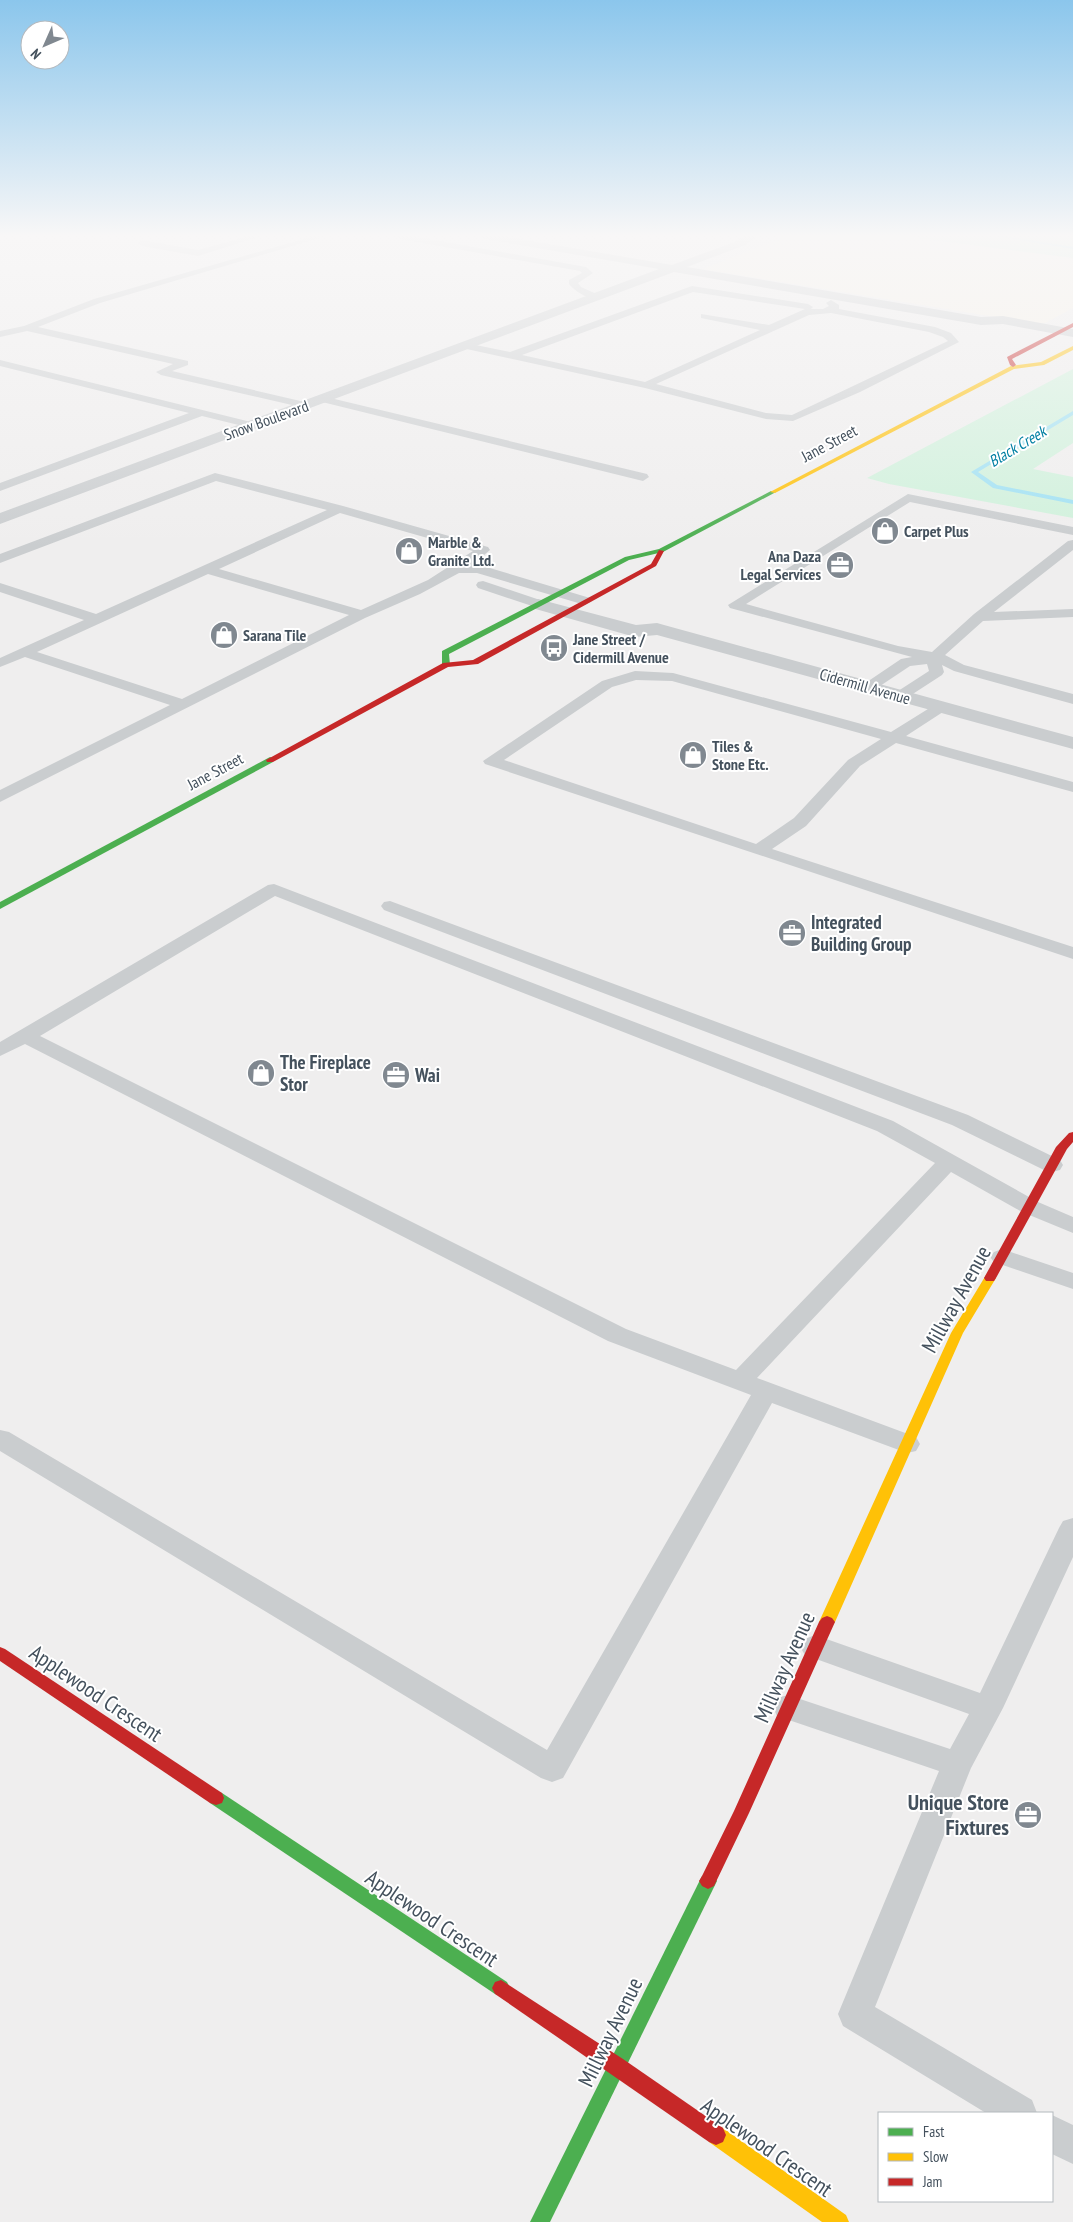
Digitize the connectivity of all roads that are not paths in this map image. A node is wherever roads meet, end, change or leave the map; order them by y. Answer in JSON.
{"nodes":[{"id":1,"x":79,"y":340,"type":"edge"},
{"id":2,"x":482,"y":340,"type":"edge"},
{"id":3,"x":554,"y":340,"type":"edge"},
{"id":4,"x":746,"y":340,"type":"edge"},
{"id":5,"x":952,"y":340,"type":"edge"},
{"id":6,"x":1046,"y":340,"type":"edge"},
{"id":7,"x":466,"y":346,"type":"junction"},
{"id":8,"x":1073,"y":348,"type":"edge"},
{"id":9,"x":510,"y":356,"type":"junction"},
{"id":10,"x":0,"y":363,"type":"edge"},
{"id":11,"x":1013,"y":367,"type":"junction"},
{"id":12,"x":646,"y":385,"type":"junction"},
{"id":13,"x":322,"y":399,"type":"junction"},
{"id":14,"x":305,"y":405,"type":"junction"},
{"id":15,"x":200,"y":413,"type":"junction"},
{"id":16,"x":251,"y":425,"type":"junction"},
{"id":17,"x":643,"y":477,"type":"dead end"},
{"id":18,"x":0,"y":487,"type":"edge"},
{"id":19,"x":339,"y":509,"type":"junction"},
{"id":20,"x":0,"y":519,"type":"edge"},
{"id":21,"x":1073,"y":531,"type":"edge"},
{"id":22,"x":1073,"y":544,"type":"edge"},
{"id":23,"x":661,"y":551,"type":"junction"},
{"id":24,"x":0,"y":558,"type":"edge"},
{"id":25,"x":206,"y":569,"type":"junction"},
{"id":26,"x":459,"y":569,"type":"junction"},
{"id":27,"x":0,"y":588,"type":"edge"},
{"id":28,"x":558,"y":593,"type":"junction"},
{"id":29,"x":584,"y":601,"type":"junction"},
{"id":30,"x":538,"y":604,"type":"junction"},
{"id":31,"x":564,"y":612,"type":"junction"},
{"id":32,"x":1073,"y":613,"type":"edge"},
{"id":33,"x":361,"y":614,"type":"junction"},
{"id":34,"x":979,"y":617,"type":"junction"},
{"id":35,"x":96,"y":619,"type":"junction"},
{"id":36,"x":657,"y":629,"type":"junction"},
{"id":37,"x":24,"y":652,"type":"junction"},
{"id":38,"x":935,"y":658,"type":"junction"},
{"id":39,"x":0,"y":663,"type":"edge"},
{"id":40,"x":446,"y":665,"type":"junction"},
{"id":41,"x":869,"y":687,"type":"junction"},
{"id":42,"x":900,"y":696,"type":"junction"},
{"id":43,"x":1073,"y":699,"type":"edge"},
{"id":44,"x":183,"y":704,"type":"junction"},
{"id":45,"x":941,"y":707,"type":"junction"},
{"id":46,"x":896,"y":737,"type":"junction"},
{"id":47,"x":1073,"y":744,"type":"edge"},
{"id":48,"x":1073,"y":788,"type":"edge"},
{"id":49,"x":0,"y":797,"type":"edge"},
{"id":50,"x":758,"y":850,"type":"junction"},
{"id":51,"x":0,"y":906,"type":"edge"},
{"id":52,"x":390,"y":906,"type":"dead end"},
{"id":53,"x":1073,"y":953,"type":"edge"},
{"id":54,"x":25,"y":1036,"type":"junction"},
{"id":55,"x":0,"y":1050,"type":"edge"},
{"id":56,"x":1073,"y":1135,"type":"edge"},
{"id":57,"x":948,"y":1162,"type":"junction"},
{"id":58,"x":1052,"y":1165,"type":"junction"},
{"id":59,"x":1030,"y":1207,"type":"junction"},
{"id":60,"x":1073,"y":1226,"type":"edge"},
{"id":61,"x":1002,"y":1257,"type":"junction"},
{"id":62,"x":1073,"y":1281,"type":"edge"},
{"id":63,"x":753,"y":1386,"type":"junction"},
{"id":64,"x":0,"y":1439,"type":"edge"},
{"id":65,"x":907,"y":1444,"type":"junction"},
{"id":66,"x":1073,"y":1528,"type":"edge"},
{"id":67,"x":815,"y":1647,"type":"junction"},
{"id":68,"x":0,"y":1654,"type":"edge"},
{"id":69,"x":788,"y":1707,"type":"junction"},
{"id":70,"x":988,"y":1708,"type":"junction"},
{"id":71,"x":957,"y":1764,"type":"junction"},
{"id":72,"x":616,"y":2065,"type":"junction"},
{"id":73,"x":1017,"y":2112,"type":"edge"},
{"id":74,"x":1053,"y":2134,"type":"edge"},
{"id":75,"x":1073,"y":2146,"type":"edge"},
{"id":76,"x":540,"y":2222,"type":"edge"},
{"id":77,"x":839,"y":2222,"type":"edge"}],
"edges":[{"from":1,"to":14,"type":"lane"},
{"from":2,"to":7,"type":"street","name":"Snow Boulevard"},
{"from":3,"to":9,"type":"lane"},
{"from":4,"to":12,"type":"lane"},
{"from":5,"to":12,"type":"lane"},
{"from":6,"to":11,"type":"main road"},
{"from":7,"to":9,"type":"lane"},
{"from":7,"to":13,"type":"street","name":"Snow Boulevard"},
{"from":8,"to":11,"type":"main road","name":"Jane Street"},
{"from":9,"to":12,"type":"lane"},
{"from":10,"to":15,"type":"lane"},
{"from":11,"to":23,"type":"main road","name":"Jane Street"},
{"from":13,"to":14,"type":"street","name":"Snow Boulevard"},
{"from":13,"to":17,"type":"lane"},
{"from":14,"to":16,"type":"street","name":"Snow Boulevard"},
{"from":15,"to":16,"type":"lane"},
{"from":15,"to":18,"type":"lane"},
{"from":16,"to":20,"type":"street","name":"Snow Boulevard"},
{"from":19,"to":24,"type":"lane"},
{"from":19,"to":25,"type":"lane"},
{"from":19,"to":26,"type":"lane"},
{"from":21,"to":38,"type":"lane"},
{"from":22,"to":34,"type":"lane"},
{"from":23,"to":28,"type":"main road","name":"Jane Street"},
{"from":23,"to":29,"type":"main road","name":"Jane Street"},
{"from":25,"to":33,"type":"lane"},
{"from":25,"to":35,"type":"lane"},
{"from":26,"to":28,"type":"lane"},
{"from":26,"to":30,"type":"lane"},
{"from":26,"to":33,"type":"lane"},
{"from":27,"to":35,"type":"lane"},
{"from":28,"to":29,"type":"lane"},
{"from":28,"to":30,"type":"main road","name":"Jane Street"},
{"from":29,"to":31,"type":"main road","name":"Jane Street"},
{"from":29,"to":36,"type":"street"},
{"from":30,"to":31,"type":"street","name":"Cidermill Avenue"},
{"from":30,"to":40,"type":"main road","name":"Jane Street"},
{"from":31,"to":36,"type":"street","name":"Cidermill Avenue"},
{"from":31,"to":40,"type":"main road","name":"Jane Street"},
{"from":32,"to":34,"type":"lane"},
{"from":33,"to":44,"type":"lane"},
{"from":34,"to":38,"type":"lane"},
{"from":35,"to":37,"type":"lane"},
{"from":36,"to":41,"type":"street","name":"Cidermill Avenue"},
{"from":37,"to":39,"type":"lane"},
{"from":37,"to":44,"type":"lane"},
{"from":38,"to":41,"type":"lane"},
{"from":38,"to":42,"type":"lane"},
{"from":38,"to":43,"type":"lane"},
{"from":40,"to":51,"type":"main road","name":"Jane Street"},
{"from":41,"to":42,"type":"street","name":"Cidermill Avenue"},
{"from":42,"to":45,"type":"street","name":"Cidermill Avenue"},
{"from":44,"to":49,"type":"lane"},
{"from":45,"to":46,"type":"lane"},
{"from":45,"to":47,"type":"street","name":"Cidermill Avenue"},
{"from":46,"to":48,"type":"lane"},
{"from":46,"to":50,"type":"lane"},
{"from":46,"to":50,"type":"lane"},
{"from":50,"to":53,"type":"lane"},
{"from":52,"to":58,"type":"lane"},
{"from":54,"to":55,"type":"lane"},
{"from":54,"to":57,"type":"lane"},
{"from":54,"to":63,"type":"lane"},
{"from":56,"to":58,"type":"main road","name":"Millway Avenue"},
{"from":57,"to":59,"type":"lane"},
{"from":57,"to":63,"type":"lane"},
{"from":58,"to":59,"type":"main road","name":"Millway Avenue"},
{"from":59,"to":60,"type":"lane"},
{"from":59,"to":61,"type":"main road","name":"Millway Avenue"},
{"from":61,"to":62,"type":"lane"},
{"from":61,"to":65,"type":"main road","name":"Millway Avenue"},
{"from":63,"to":64,"type":"lane"},
{"from":63,"to":65,"type":"lane"},
{"from":65,"to":67,"type":"main road","name":"Millway Avenue"},
{"from":66,"to":70,"type":"lane"},
{"from":67,"to":69,"type":"main road","name":"Millway Avenue"},
{"from":67,"to":70,"type":"lane"},
{"from":68,"to":72,"type":"main road","name":"Applewood Crescent"},
{"from":69,"to":71,"type":"lane"},
{"from":69,"to":72,"type":"main road","name":"Millway Avenue"},
{"from":70,"to":71,"type":"lane"},
{"from":71,"to":73,"type":"lane"},
{"from":72,"to":76,"type":"main road","name":"Millway Avenue"},
{"from":72,"to":77,"type":"main road","name":"Applewood Crescent"},
{"from":74,"to":75,"type":"lane"}]}
